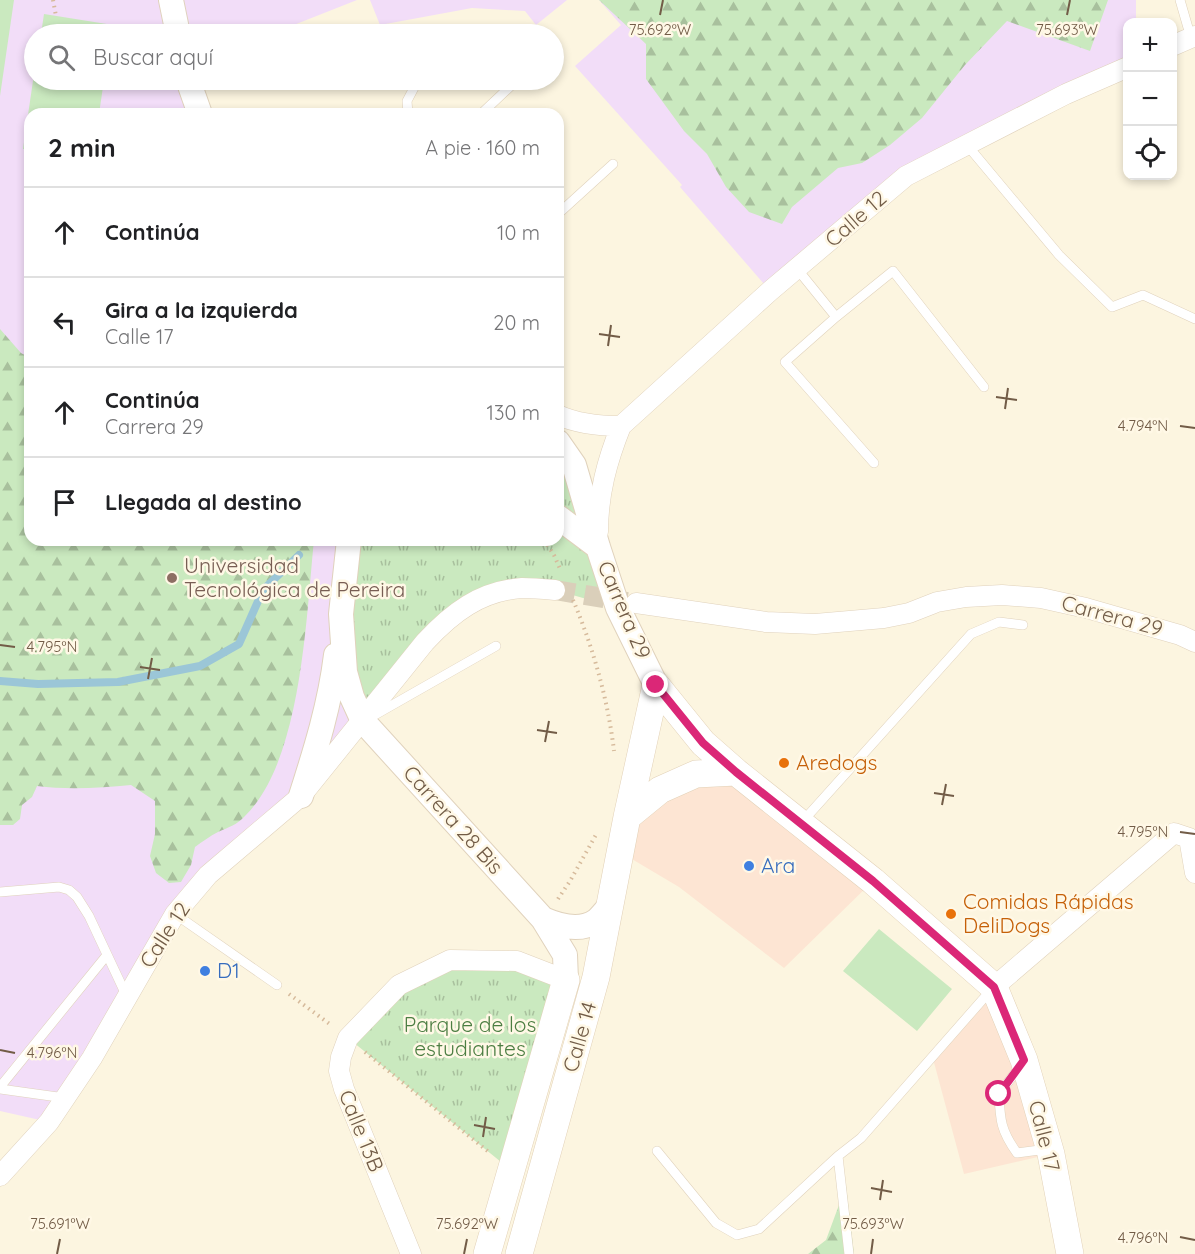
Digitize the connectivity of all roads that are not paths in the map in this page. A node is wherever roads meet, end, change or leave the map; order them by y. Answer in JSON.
{"nodes":[{"id":1,"x":171,"y":0,"type":"edge"},
{"id":2,"x":1180,"y":0,"type":"edge"},
{"id":3,"x":176,"y":24,"type":"edge"},
{"id":4,"x":1193,"y":37,"type":"edge"},
{"id":5,"x":1177,"y":44,"type":"edge"},
{"id":6,"x":1123,"y":69,"type":"edge"},
{"id":7,"x":192,"y":90,"type":"edge"},
{"id":8,"x":413,"y":90,"type":"edge"},
{"id":9,"x":506,"y":90,"type":"edge"},
{"id":10,"x":198,"y":108,"type":"edge"},
{"id":11,"x":408,"y":108,"type":"edge"},
{"id":12,"x":487,"y":108,"type":"edge"},
{"id":13,"x":968,"y":145,"type":"junction"},
{"id":14,"x":613,"y":164,"type":"dead end"},
{"id":15,"x":564,"y":209,"type":"edge"},
{"id":16,"x":798,"y":270,"type":"junction"},
{"id":17,"x":836,"y":317,"type":"junction"},
{"id":18,"x":1195,"y":319,"type":"edge"},
{"id":19,"x":984,"y":387,"type":"dead end"},
{"id":20,"x":564,"y":417,"type":"edge"},
{"id":21,"x":621,"y":426,"type":"junction"},
{"id":22,"x":564,"y":451,"type":"edge"},
{"id":23,"x":874,"y":463,"type":"dead end"},
{"id":24,"x":564,"y":522,"type":"edge"},
{"id":25,"x":349,"y":546,"type":"edge"},
{"id":26,"x":598,"y":548,"type":"junction"},
{"id":27,"x":563,"y":587,"type":"tunnel mouth"},
{"id":28,"x":636,"y":603,"type":"tunnel mouth"},
{"id":29,"x":341,"y":614,"type":"junction"},
{"id":30,"x":1023,"y":625,"type":"dead end"},
{"id":31,"x":1195,"y":642,"type":"edge"},
{"id":32,"x":496,"y":646,"type":"dead end"},
{"id":33,"x":656,"y":685,"type":"junction"},
{"id":34,"x":363,"y":721,"type":"junction"},
{"id":35,"x":736,"y":772,"type":"junction"},
{"id":36,"x":301,"y":796,"type":"junction"},
{"id":37,"x":627,"y":817,"type":"junction"},
{"id":38,"x":801,"y":824,"type":"junction"},
{"id":39,"x":1195,"y":873,"type":"edge"},
{"id":40,"x":0,"y":892,"type":"edge"},
{"id":41,"x":610,"y":906,"type":"junction"},
{"id":42,"x":175,"y":914,"type":"junction"},
{"id":43,"x":543,"y":919,"type":"junction"},
{"id":44,"x":107,"y":955,"type":"junction"},
{"id":45,"x":566,"y":980,"type":"junction"},
{"id":46,"x":277,"y":985,"type":"road end"},
{"id":47,"x":994,"y":987,"type":"junction"},
{"id":48,"x":127,"y":997,"type":"junction"},
{"id":49,"x":1024,"y":1060,"type":"junction"},
{"id":50,"x":0,"y":1088,"type":"edge"},
{"id":51,"x":65,"y":1098,"type":"junction"},
{"id":52,"x":1049,"y":1149,"type":"junction"},
{"id":53,"x":657,"y":1151,"type":"dead end"},
{"id":54,"x":838,"y":1156,"type":"junction"},
{"id":55,"x":0,"y":1176,"type":"edge"},
{"id":56,"x":411,"y":1254,"type":"edge"},
{"id":57,"x":487,"y":1254,"type":"edge"},
{"id":58,"x":519,"y":1254,"type":"edge"},
{"id":59,"x":849,"y":1254,"type":"edge"},
{"id":60,"x":1070,"y":1254,"type":"edge"}],
"edges":[{"from":1,"to":3,"type":"street"},
{"from":2,"to":4,"type":"lane"},
{"from":4,"to":5,"type":"street"},
{"from":6,"to":13,"type":"street","name":"Calle 12"},
{"from":7,"to":10,"type":"street"},
{"from":8,"to":11,"type":"lane"},
{"from":9,"to":12,"type":"lane"},
{"from":13,"to":16,"type":"street","name":"Calle 12"},
{"from":13,"to":18,"type":"lane"},
{"from":14,"to":15,"type":"lane"},
{"from":16,"to":17,"type":"lane"},
{"from":16,"to":21,"type":"street","name":"Calle 12"},
{"from":17,"to":19,"type":"lane"},
{"from":17,"to":23,"type":"lane"},
{"from":20,"to":21,"type":"street"},
{"from":21,"to":26,"type":"street","name":"Calle 12"},
{"from":22,"to":26,"type":"street","name":"Carrera 29"},
{"from":24,"to":26,"type":"street"},
{"from":25,"to":29,"type":"street"},
{"from":26,"to":33,"type":"street","name":"Carrera 29"},
{"from":27,"to":34,"type":"street"},
{"from":28,"to":31,"type":"street","name":"Carrera 29"},
{"from":29,"to":34,"type":"street","name":"Carrera 28 Bis"},
{"from":29,"to":36,"type":"street"},
{"from":30,"to":38,"type":"lane"},
{"from":32,"to":34,"type":"lane"},
{"from":33,"to":35,"type":"main road","name":"Carrera 29"},
{"from":33,"to":37,"type":"main road","name":"Calle 14"},
{"from":34,"to":36,"type":"street","name":"Calle 12"},
{"from":34,"to":43,"type":"street","name":"Carrera 28 Bis"},
{"from":35,"to":37,"type":"main road"},
{"from":35,"to":38,"type":"main road","name":"Carrera 29"},
{"from":36,"to":42,"type":"street","name":"Calle 12"},
{"from":37,"to":41,"type":"main road","name":"Calle 14"},
{"from":38,"to":47,"type":"main road","name":"Carrera 29"},
{"from":39,"to":47,"type":"street"},
{"from":40,"to":44,"type":"lane"},
{"from":41,"to":43,"type":"street"},
{"from":41,"to":58,"type":"main road","name":"Calle 14"},
{"from":42,"to":46,"type":"lane"},
{"from":42,"to":48,"type":"street","name":"Calle 12"},
{"from":43,"to":45,"type":"street","name":"Carrera 28 Bis"},
{"from":44,"to":48,"type":"lane"},
{"from":44,"to":50,"type":"lane"},
{"from":45,"to":56,"type":"street","name":"Calle 13B"},
{"from":45,"to":57,"type":"main road","name":"Calle 14"},
{"from":47,"to":49,"type":"main road","name":"Calle 17"},
{"from":47,"to":54,"type":"lane"},
{"from":48,"to":51,"type":"street","name":"Calle 12"},
{"from":49,"to":52,"type":"main road","name":"Calle 17"},
{"from":49,"to":52,"type":"lane"},
{"from":50,"to":51,"type":"lane"},
{"from":51,"to":55,"type":"street","name":"Calle 12"},
{"from":52,"to":60,"type":"main road","name":"Calle 17"},
{"from":53,"to":54,"type":"lane"},
{"from":54,"to":59,"type":"lane"}]}
